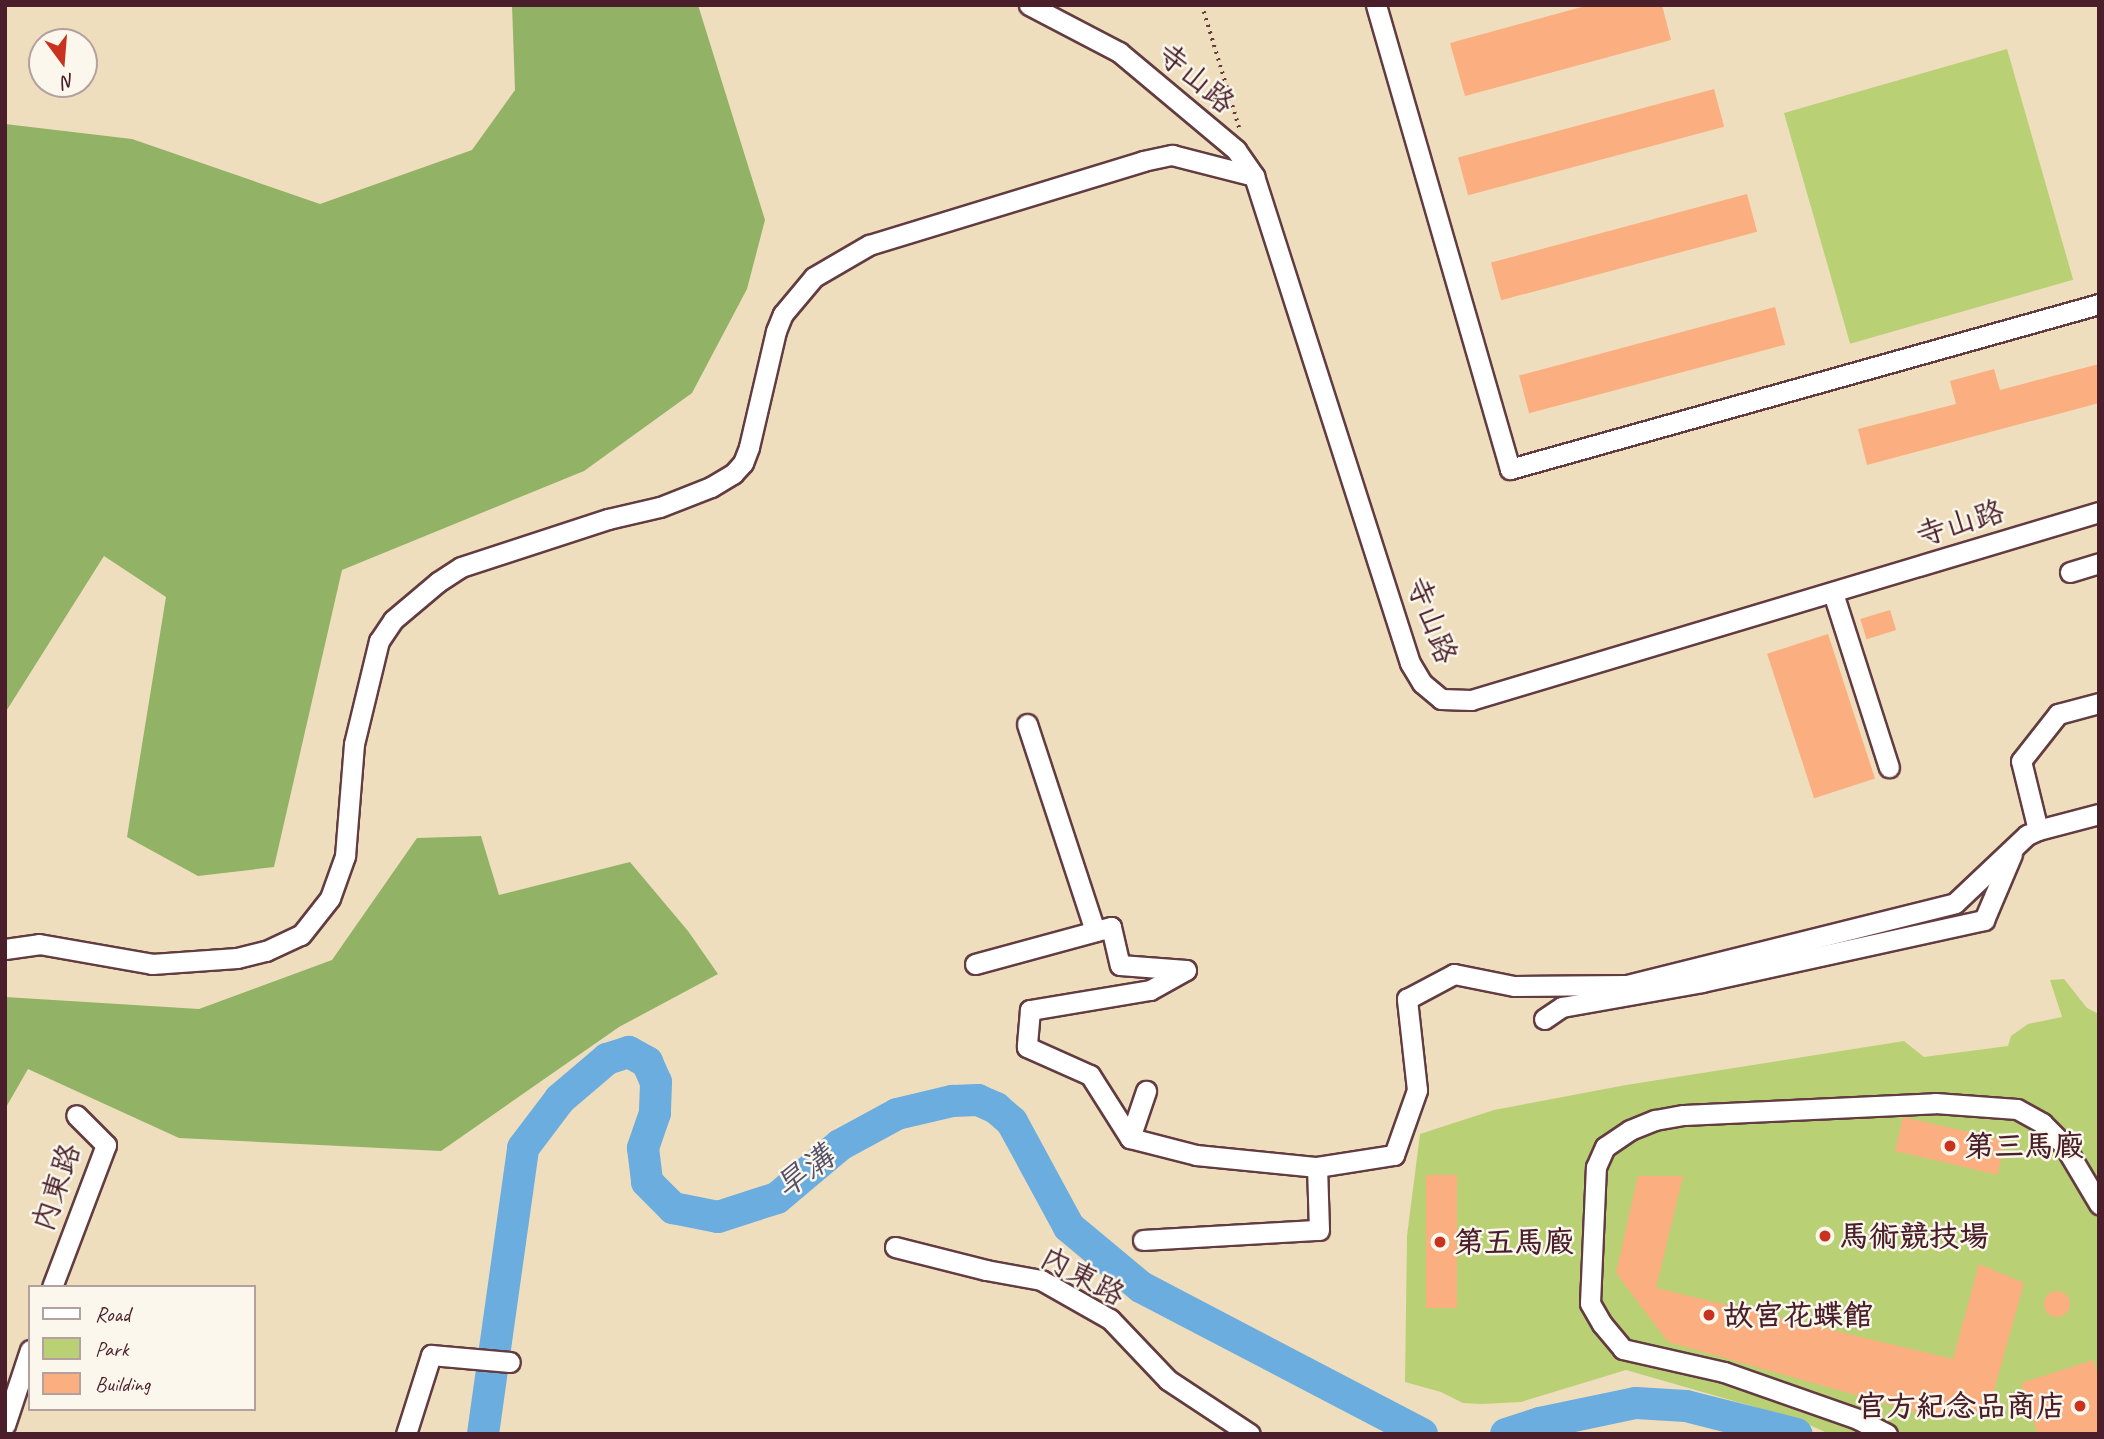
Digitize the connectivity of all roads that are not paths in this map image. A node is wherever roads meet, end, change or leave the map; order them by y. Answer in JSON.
{"nodes":[{"id":1,"x":1029,"y":5,"type":"edge"},
{"id":2,"x":1376,"y":5,"type":"edge"},
{"id":3,"x":1254,"y":176,"type":"junction"},
{"id":4,"x":2099,"y":304,"type":"edge"},
{"id":5,"x":2099,"y":512,"type":"edge"},
{"id":6,"x":2099,"y":563,"type":"edge"},
{"id":7,"x":2070,"y":572,"type":"dead end"},
{"id":8,"x":1833,"y":593,"type":"junction"},
{"id":9,"x":2099,"y":703,"type":"edge"},
{"id":10,"x":1027,"y":723,"type":"dead end"},
{"id":11,"x":1889,"y":767,"type":"dead end"},
{"id":12,"x":2099,"y":814,"type":"edge"},
{"id":13,"x":2038,"y":830,"type":"junction"},
{"id":14,"x":2015,"y":846,"type":"junction"},
{"id":15,"x":1095,"y":931,"type":"junction"},
{"id":16,"x":5,"y":949,"type":"edge"},
{"id":17,"x":975,"y":964,"type":"dead end"},
{"id":18,"x":1544,"y":1019,"type":"dead end"},
{"id":19,"x":1146,"y":1091,"type":"dead end"},
{"id":20,"x":76,"y":1115,"type":"dead end"},
{"id":21,"x":1130,"y":1138,"type":"junction"},
{"id":22,"x":1317,"y":1167,"type":"junction"},
{"id":23,"x":2099,"y":1204,"type":"edge"},
{"id":24,"x":1143,"y":1240,"type":"dead end"},
{"id":25,"x":895,"y":1247,"type":"dead end"},
{"id":26,"x":53,"y":1285,"type":"edge"},
{"id":27,"x":28,"y":1356,"type":"edge"},
{"id":28,"x":510,"y":1362,"type":"dead end"},
{"id":29,"x":5,"y":1425,"type":"edge"},
{"id":30,"x":406,"y":1434,"type":"edge"},
{"id":31,"x":1250,"y":1434,"type":"edge"},
{"id":32,"x":1887,"y":1434,"type":"edge"}],
"edges":[{"from":1,"to":3,"type":"street","name":"寺山路"},
{"from":2,"to":4,"type":"street"},
{"from":3,"to":8,"type":"street","name":"寺山路"},
{"from":3,"to":16,"type":"street"},
{"from":5,"to":8,"type":"street","name":"寺山路"},
{"from":6,"to":7,"type":"street"},
{"from":8,"to":11,"type":"street"},
{"from":9,"to":13,"type":"street"},
{"from":10,"to":15,"type":"street"},
{"from":12,"to":13,"type":"street"},
{"from":13,"to":14,"type":"street"},
{"from":14,"to":18,"type":"street"},
{"from":14,"to":22,"type":"street"},
{"from":15,"to":17,"type":"street"},
{"from":15,"to":21,"type":"street"},
{"from":19,"to":21,"type":"street"},
{"from":20,"to":26,"type":"street","name":"內東路"},
{"from":21,"to":22,"type":"street"},
{"from":22,"to":24,"type":"street"},
{"from":23,"to":32,"type":"street"},
{"from":25,"to":31,"type":"street","name":"內東路"},
{"from":27,"to":29,"type":"street"},
{"from":28,"to":30,"type":"street"}]}
